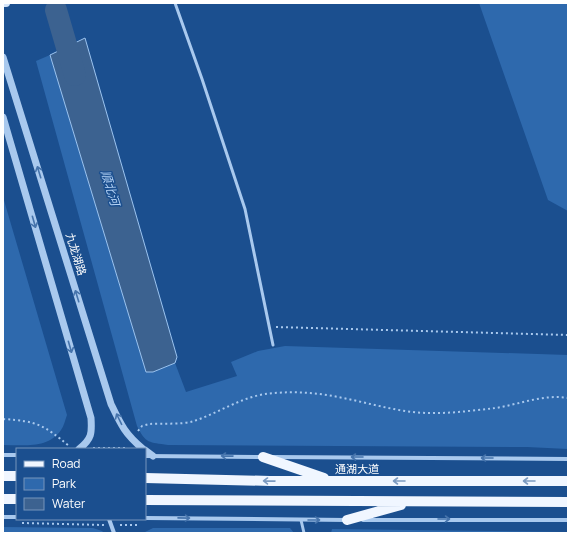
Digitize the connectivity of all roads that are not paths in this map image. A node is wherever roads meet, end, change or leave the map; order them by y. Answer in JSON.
{"nodes":[{"id":1,"x":175,"y":3,"type":"edge"},
{"id":2,"x":3,"y":57,"type":"edge"},
{"id":3,"x":3,"y":117,"type":"edge"},
{"id":4,"x":273,"y":345,"type":"dead end"},
{"id":5,"x":80,"y":448,"type":"edge"},
{"id":6,"x":142,"y":448,"type":"edge"},
{"id":7,"x":146,"y":451,"type":"edge"},
{"id":8,"x":3,"y":455,"type":"edge"},
{"id":9,"x":16,"y":455,"type":"edge"},
{"id":10,"x":146,"y":456,"type":"edge"},
{"id":11,"x":153,"y":456,"type":"junction"},
{"id":12,"x":263,"y":457,"type":"junction"},
{"id":13,"x":568,"y":458,"type":"edge"},
{"id":14,"x":3,"y":476,"type":"edge"},
{"id":15,"x":16,"y":476,"type":"edge"},
{"id":16,"x":146,"y":478,"type":"edge"},
{"id":17,"x":334,"y":481,"type":"junction"},
{"id":18,"x":568,"y":481,"type":"edge"},
{"id":19,"x":3,"y":499,"type":"edge"},
{"id":20,"x":16,"y":499,"type":"edge"},
{"id":21,"x":146,"y":500,"type":"edge"},
{"id":22,"x":16,"y":502,"type":"edge"},
{"id":23,"x":413,"y":502,"type":"junction"},
{"id":24,"x":568,"y":502,"type":"edge"},
{"id":25,"x":3,"y":517,"type":"edge"},
{"id":26,"x":16,"y":517,"type":"edge"},
{"id":27,"x":146,"y":518,"type":"edge"},
{"id":28,"x":109,"y":520,"type":"edge"},
{"id":29,"x":301,"y":520,"type":"junction"},
{"id":30,"x":347,"y":520,"type":"junction"},
{"id":31,"x":568,"y":520,"type":"edge"},
{"id":32,"x":114,"y":533,"type":"edge"},
{"id":33,"x":304,"y":533,"type":"edge"}],
"edges":[{"from":1,"to":4,"type":"lane"},
{"from":6,"to":2,"type":"street","name":"九龙湖路","one_way":true},
{"from":3,"to":5,"type":"street","one_way":true},
{"from":7,"to":11,"type":"street","name":"九龙湖路"},
{"from":8,"to":9,"type":"street"},
{"from":10,"to":11,"type":"street"},
{"from":12,"to":11,"type":"street","one_way":true},
{"from":13,"to":12,"type":"street","one_way":true},
{"from":12,"to":17,"type":"main road"},
{"from":14,"to":15,"type":"main road"},
{"from":17,"to":16,"type":"main road","name":"通湖大道","one_way":true},
{"from":18,"to":17,"type":"main road","name":"通湖大道","one_way":true},
{"from":19,"to":20,"type":"main road"},
{"from":19,"to":22,"type":"main road"},
{"from":21,"to":23,"type":"main road"},
{"from":23,"to":24,"type":"main road"},
{"from":23,"to":30,"type":"main road"},
{"from":25,"to":26,"type":"street"},
{"from":27,"to":29,"type":"street","one_way":true},
{"from":28,"to":32,"type":"street"},
{"from":29,"to":30,"type":"street","one_way":true},
{"from":29,"to":33,"type":"lane"},
{"from":30,"to":31,"type":"street","one_way":true}]}
